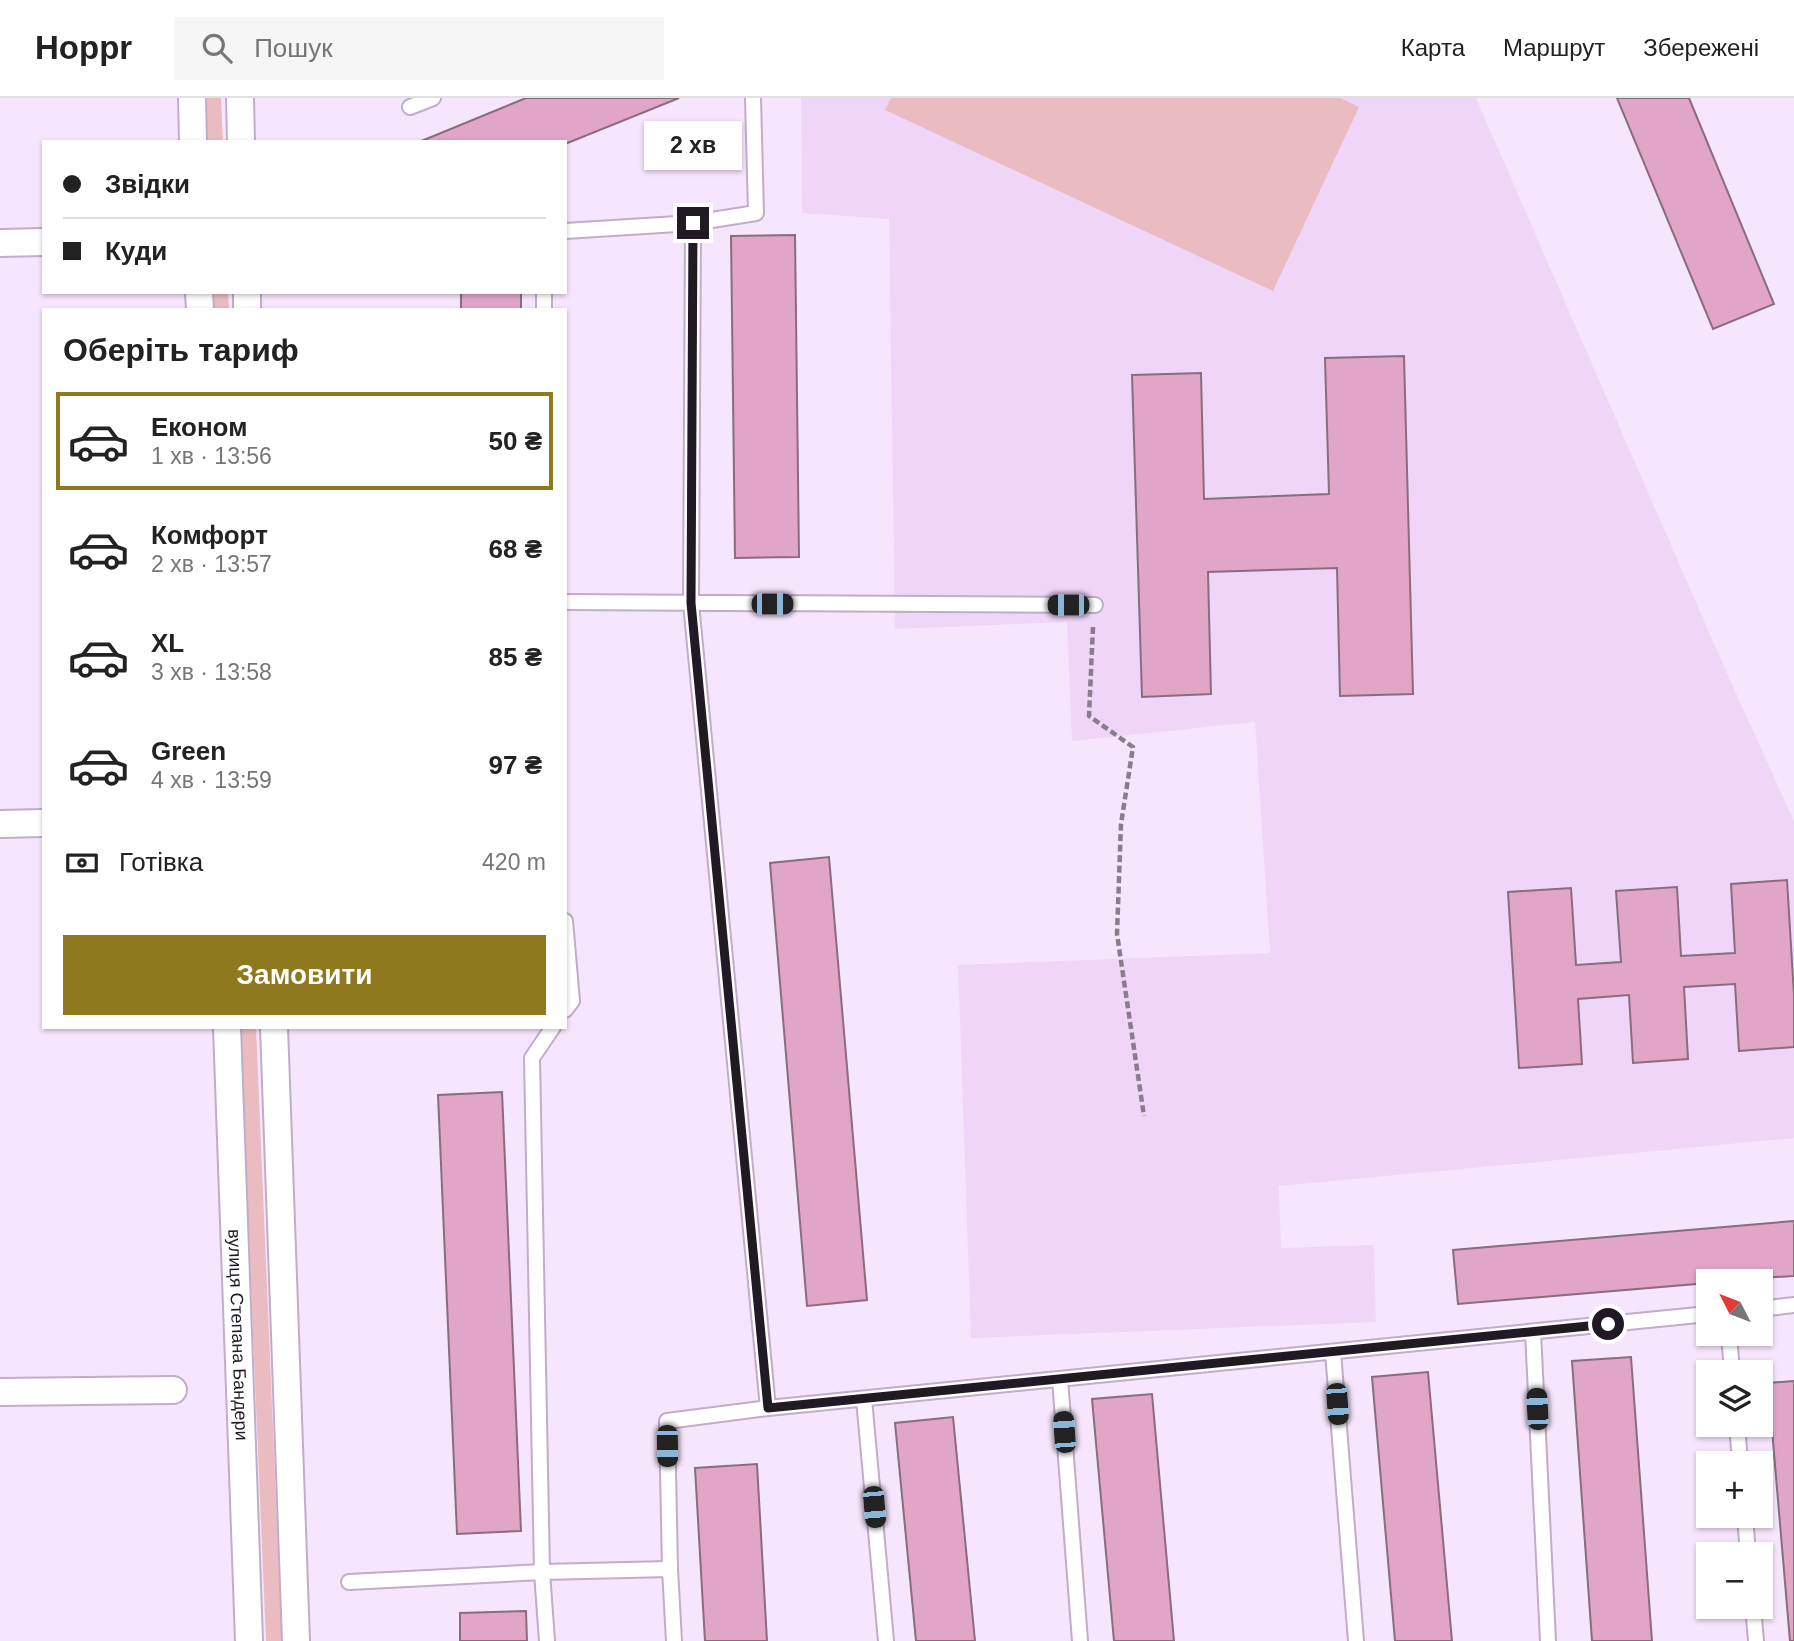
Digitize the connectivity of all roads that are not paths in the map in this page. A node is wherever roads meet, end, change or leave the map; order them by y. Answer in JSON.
{"nodes":[{"id":1,"x":192,"y":98,"type":"edge"},
{"id":2,"x":240,"y":98,"type":"edge"},
{"id":3,"x":433,"y":98,"type":"edge"},
{"id":4,"x":753,"y":98,"type":"edge"},
{"id":5,"x":410,"y":107,"type":"dead end"},
{"id":6,"x":194,"y":140,"type":"edge"},
{"id":7,"x":241,"y":140,"type":"edge"},
{"id":8,"x":693,"y":223,"type":"junction"},
{"id":9,"x":567,"y":231,"type":"edge"},
{"id":10,"x":42,"y":242,"type":"edge"},
{"id":11,"x":0,"y":243,"type":"edge"},
{"id":12,"x":567,"y":603,"type":"edge"},
{"id":13,"x":691,"y":603,"type":"junction"},
{"id":14,"x":1095,"y":605,"type":"road end"},
{"id":15,"x":42,"y":823,"type":"edge"},
{"id":16,"x":0,"y":824,"type":"edge"},
{"id":17,"x":567,"y":944,"type":"edge"},
{"id":18,"x":567,"y":1007,"type":"edge"},
{"id":19,"x":227,"y":1029,"type":"edge"},
{"id":20,"x":274,"y":1029,"type":"edge"},
{"id":21,"x":552,"y":1029,"type":"edge"},
{"id":22,"x":1794,"y":1306,"type":"edge"},
{"id":23,"x":1773,"y":1308,"type":"edge"},
{"id":24,"x":1696,"y":1315,"type":"edge"},
{"id":25,"x":1533,"y":1332,"type":"junction"},
{"id":26,"x":1333,"y":1352,"type":"junction"},
{"id":27,"x":1060,"y":1379,"type":"junction"},
{"id":28,"x":173,"y":1390,"type":"dead end"},
{"id":29,"x":0,"y":1392,"type":"edge"},
{"id":30,"x":864,"y":1399,"type":"junction"},
{"id":31,"x":768,"y":1408,"type":"junction"},
{"id":32,"x":670,"y":1569,"type":"junction"},
{"id":33,"x":542,"y":1572,"type":"junction"},
{"id":34,"x":349,"y":1582,"type":"dead end"},
{"id":35,"x":1754,"y":1619,"type":"edge"},
{"id":36,"x":250,"y":1641,"type":"edge"},
{"id":37,"x":296,"y":1641,"type":"edge"},
{"id":38,"x":547,"y":1641,"type":"edge"},
{"id":39,"x":674,"y":1641,"type":"edge"},
{"id":40,"x":886,"y":1641,"type":"edge"},
{"id":41,"x":1080,"y":1641,"type":"edge"},
{"id":42,"x":1356,"y":1641,"type":"edge"},
{"id":43,"x":1548,"y":1641,"type":"edge"},
{"id":44,"x":1756,"y":1641,"type":"edge"}],
"edges":[{"from":1,"to":6,"type":"street"},
{"from":2,"to":7,"type":"street"},
{"from":3,"to":5,"type":"lane"},
{"from":4,"to":8,"type":"lane"},
{"from":8,"to":9,"type":"lane"},
{"from":8,"to":13,"type":"lane"},
{"from":10,"to":11,"type":"street"},
{"from":12,"to":13,"type":"lane"},
{"from":13,"to":14,"type":"lane"},
{"from":13,"to":31,"type":"lane"},
{"from":15,"to":16,"type":"street"},
{"from":17,"to":18,"type":"lane"},
{"from":19,"to":36,"type":"street","name":"вулиця Степана Бандери"},
{"from":20,"to":37,"type":"street"},
{"from":21,"to":33,"type":"lane"},
{"from":22,"to":23,"type":"lane"},
{"from":24,"to":25,"type":"lane"},
{"from":25,"to":26,"type":"lane"},
{"from":25,"to":43,"type":"lane"},
{"from":26,"to":27,"type":"lane"},
{"from":26,"to":42,"type":"lane"},
{"from":27,"to":30,"type":"lane"},
{"from":27,"to":41,"type":"lane"},
{"from":28,"to":29,"type":"street"},
{"from":30,"to":31,"type":"lane"},
{"from":30,"to":40,"type":"lane"},
{"from":31,"to":32,"type":"lane"},
{"from":32,"to":33,"type":"lane"},
{"from":32,"to":39,"type":"lane"},
{"from":33,"to":34,"type":"lane"},
{"from":33,"to":38,"type":"lane"},
{"from":35,"to":44,"type":"lane"}]}
